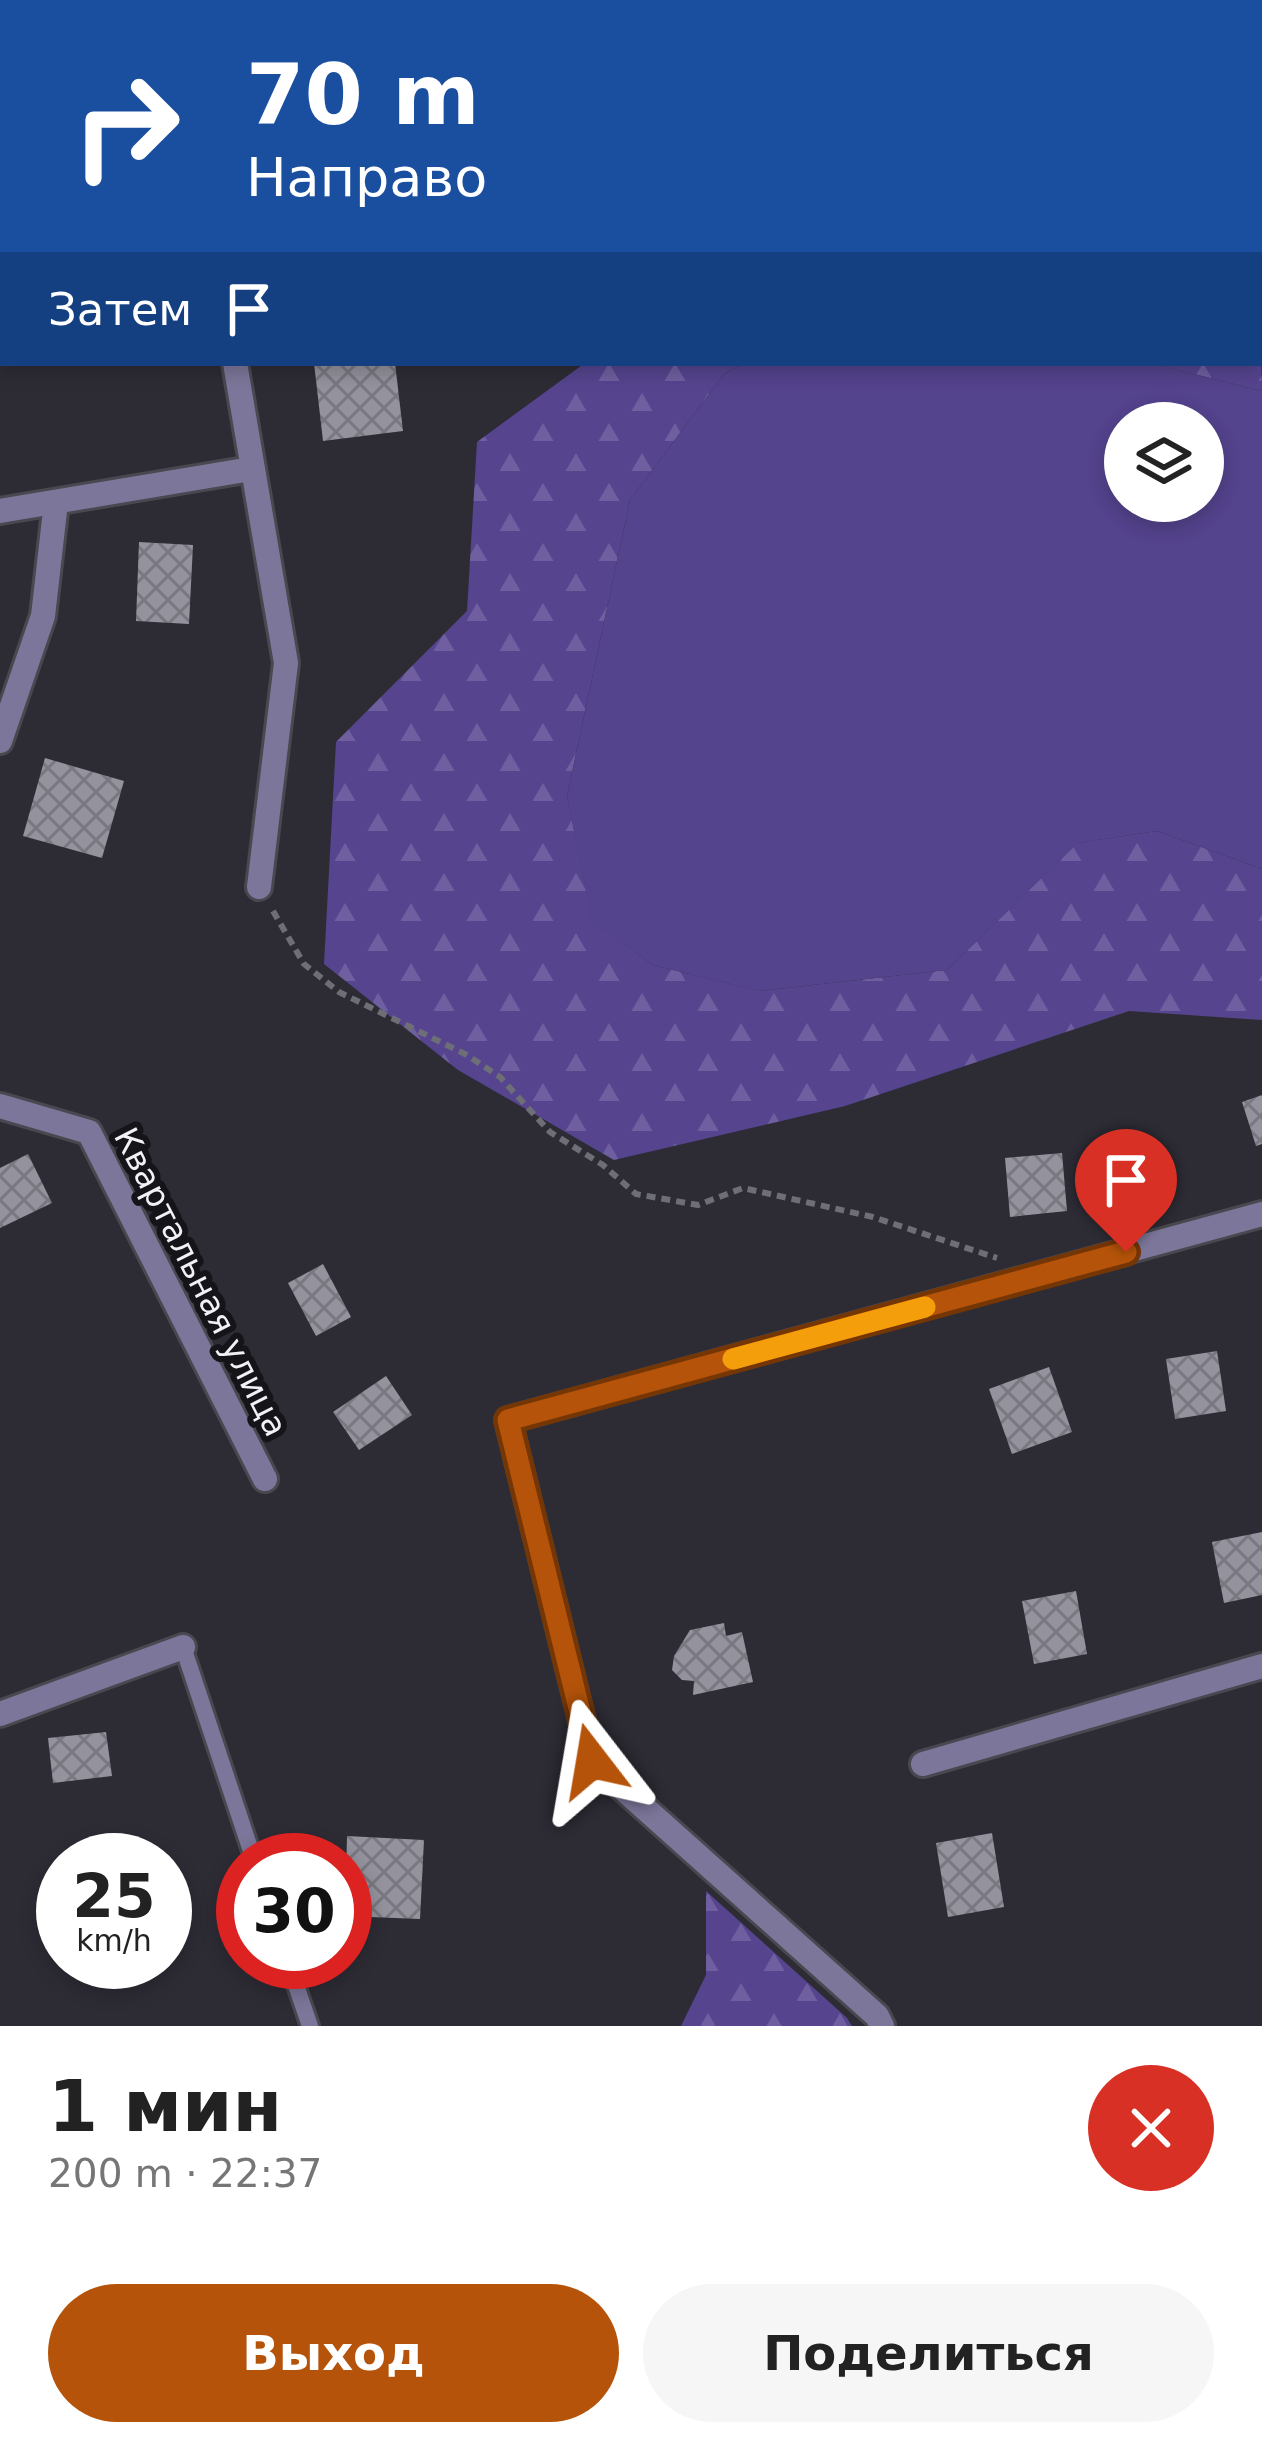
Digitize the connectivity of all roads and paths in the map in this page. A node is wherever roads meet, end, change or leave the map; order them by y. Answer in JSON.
{"nodes":[{"id":1,"x":236,"y":366,"type":"edge"},
{"id":2,"x":250,"y":469,"type":"junction"},
{"id":3,"x":56,"y":502,"type":"junction"},
{"id":4,"x":0,"y":511,"type":"edge"},
{"id":5,"x":0,"y":741,"type":"edge"},
{"id":6,"x":259,"y":887,"type":"joint"},
{"id":7,"x":0,"y":1106,"type":"edge"},
{"id":8,"x":1262,"y":1214,"type":"edge"},
{"id":9,"x":1035,"y":1277,"type":"junction"},
{"id":10,"x":265,"y":1479,"type":"dead end"},
{"id":11,"x":183,"y":1647,"type":"joint"},
{"id":12,"x":1262,"y":1666,"type":"edge"},
{"id":13,"x":0,"y":1714,"type":"edge"},
{"id":14,"x":923,"y":1764,"type":"dead end"},
{"id":15,"x":245,"y":1833,"type":"edge"},
{"id":16,"x":297,"y":1989,"type":"edge"},
{"id":17,"x":310,"y":2026,"type":"edge"},
{"id":18,"x":882,"y":2026,"type":"edge"}],
"edges":[{"from":1,"to":2,"type":"street"},
{"from":2,"to":3,"type":"street"},
{"from":2,"to":6,"type":"street"},
{"from":3,"to":4,"type":"street"},
{"from":3,"to":5,"type":"street"},
{"from":6,"to":9,"type":"path"},
{"from":7,"to":10,"type":"street","name":"Квартальная улица"},
{"from":8,"to":9,"type":"street"},
{"from":9,"to":18,"type":"street"},
{"from":11,"to":13,"type":"street"},
{"from":11,"to":15,"type":"lane"},
{"from":12,"to":14,"type":"street"},
{"from":16,"to":17,"type":"lane"}]}
